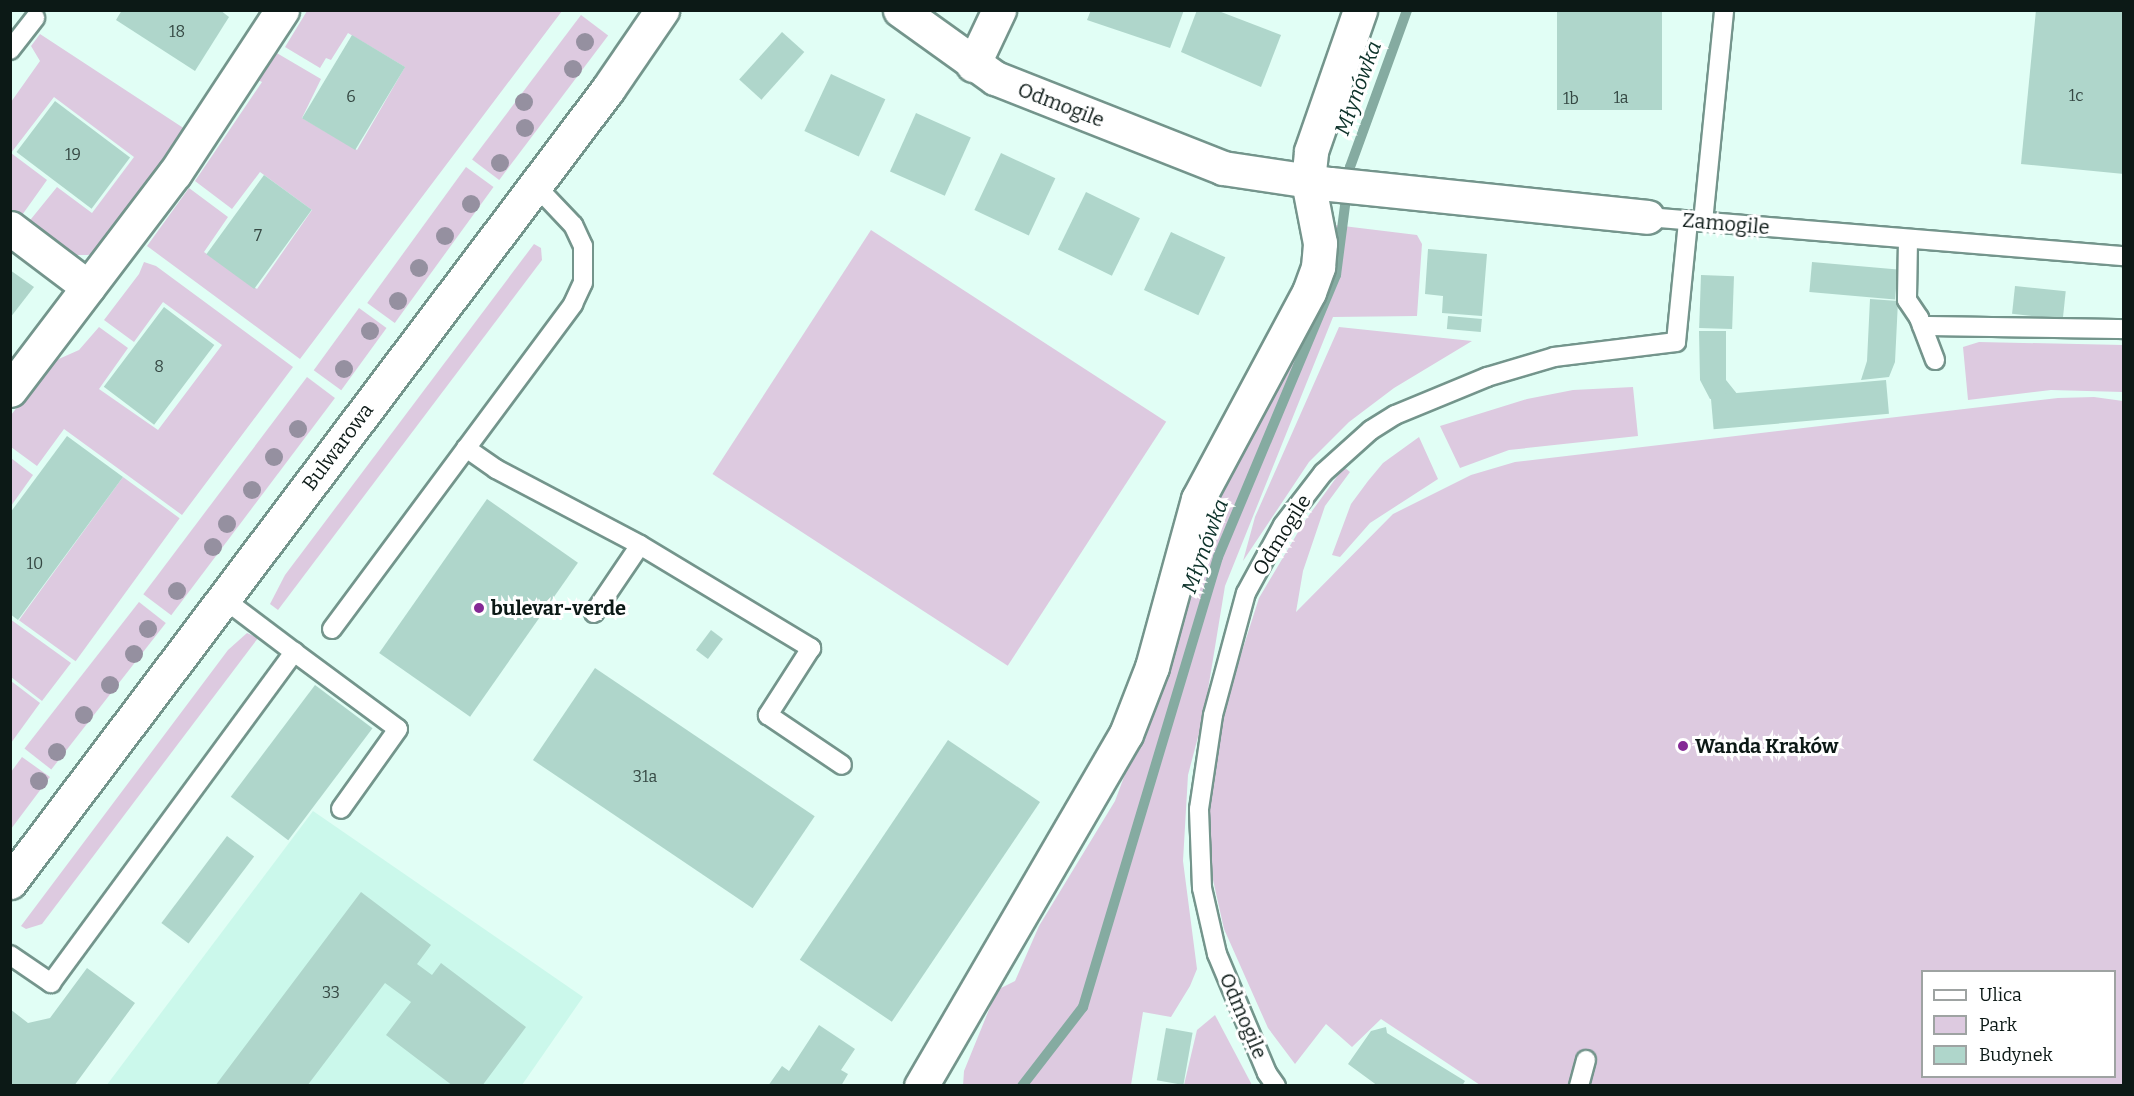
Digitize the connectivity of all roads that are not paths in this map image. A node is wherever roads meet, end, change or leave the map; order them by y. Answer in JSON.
{"nodes":[{"id":1,"x":282,"y":10,"type":"edge"},
{"id":2,"x":662,"y":10,"type":"edge"},
{"id":3,"x":900,"y":10,"type":"edge"},
{"id":4,"x":999,"y":10,"type":"edge"},
{"id":5,"x":1360,"y":10,"type":"edge"},
{"id":6,"x":1724,"y":10,"type":"edge"},
{"id":7,"x":35,"y":18,"type":"dead end"},
{"id":8,"x":10,"y":50,"type":"edge"},
{"id":9,"x":973,"y":64,"type":"junction"},
{"id":10,"x":1319,"y":182,"type":"junction"},
{"id":11,"x":536,"y":185,"type":"junction"},
{"id":12,"x":1647,"y":217,"type":"joint"},
{"id":13,"x":1696,"y":221,"type":"junction"},
{"id":14,"x":10,"y":228,"type":"edge"},
{"id":15,"x":1908,"y":240,"type":"junction"},
{"id":16,"x":2124,"y":256,"type":"edge"},
{"id":17,"x":88,"y":287,"type":"junction"},
{"id":18,"x":1922,"y":326,"type":"junction"},
{"id":19,"x":2124,"y":329,"type":"edge"},
{"id":20,"x":1935,"y":360,"type":"dead end"},
{"id":21,"x":10,"y":390,"type":"edge"},
{"id":22,"x":466,"y":448,"type":"junction"},
{"id":23,"x":640,"y":545,"type":"junction"},
{"id":24,"x":224,"y":599,"type":"junction"},
{"id":25,"x":594,"y":613,"type":"dead end"},
{"id":26,"x":332,"y":629,"type":"dead end"},
{"id":27,"x":294,"y":652,"type":"junction"},
{"id":28,"x":842,"y":765,"type":"dead end"},
{"id":29,"x":341,"y":810,"type":"dead end"},
{"id":30,"x":10,"y":882,"type":"edge"},
{"id":31,"x":10,"y":956,"type":"edge"},
{"id":32,"x":1586,"y":1060,"type":"dead end"},
{"id":33,"x":921,"y":1086,"type":"edge"},
{"id":34,"x":1276,"y":1086,"type":"edge"},
{"id":35,"x":1579,"y":1086,"type":"edge"}],
"edges":[{"from":1,"to":17,"type":"street"},
{"from":2,"to":11,"type":"street","name":"Bulwarowa"},
{"from":3,"to":9,"type":"street","name":"Odmogile"},
{"from":4,"to":9,"type":"street"},
{"from":5,"to":10,"type":"street"},
{"from":6,"to":13,"type":"lane"},
{"from":7,"to":8,"type":"lane"},
{"from":9,"to":10,"type":"street","name":"Odmogile"},
{"from":10,"to":12,"type":"street","name":"Zamogile"},
{"from":10,"to":33,"type":"street"},
{"from":11,"to":22,"type":"lane"},
{"from":11,"to":24,"type":"street","name":"Bulwarowa"},
{"from":12,"to":13,"type":"lane","name":"Zamogile"},
{"from":13,"to":15,"type":"lane","name":"Zamogile"},
{"from":13,"to":34,"type":"lane","name":"Odmogile"},
{"from":14,"to":17,"type":"street"},
{"from":15,"to":16,"type":"lane","name":"Zamogile"},
{"from":15,"to":18,"type":"lane"},
{"from":17,"to":21,"type":"street"},
{"from":18,"to":19,"type":"lane"},
{"from":18,"to":20,"type":"lane"},
{"from":22,"to":23,"type":"lane"},
{"from":22,"to":26,"type":"lane"},
{"from":23,"to":25,"type":"lane"},
{"from":23,"to":28,"type":"lane"},
{"from":24,"to":27,"type":"lane"},
{"from":24,"to":30,"type":"street","name":"Bulwarowa"},
{"from":27,"to":29,"type":"lane"},
{"from":27,"to":31,"type":"lane"},
{"from":32,"to":35,"type":"lane"}]}
